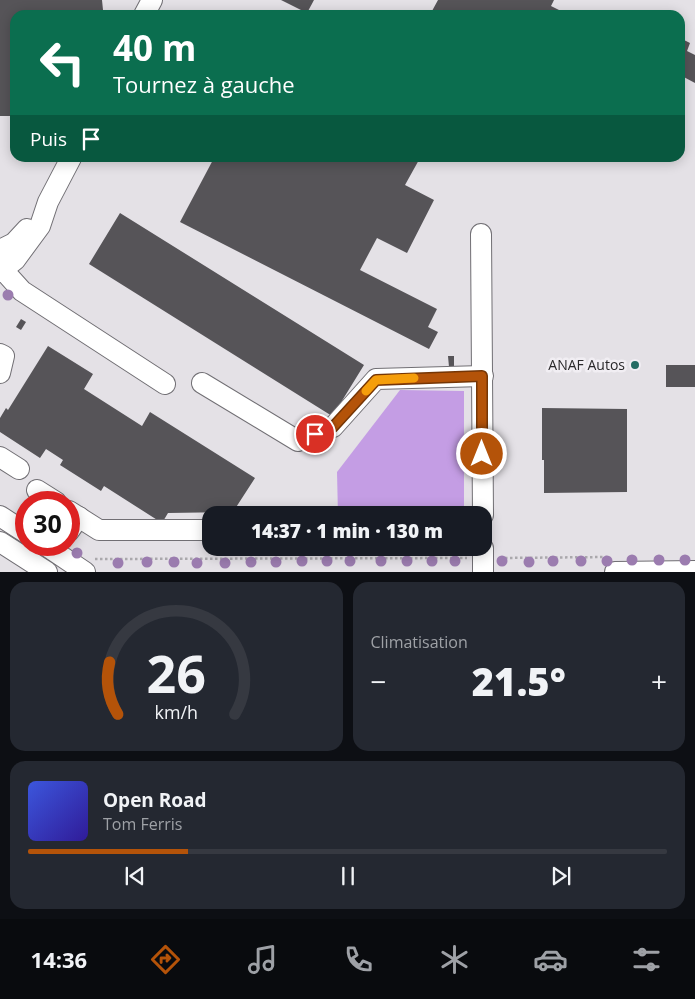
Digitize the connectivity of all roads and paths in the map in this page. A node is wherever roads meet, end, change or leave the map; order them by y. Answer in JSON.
{"nodes":[{"id":1,"x":69,"y":162,"type":"edge"},
{"id":2,"x":48,"y":202,"type":"junction"},
{"id":3,"x":481,"y":234,"type":"dead end"},
{"id":4,"x":0,"y":250,"type":"edge"},
{"id":5,"x":1,"y":268,"type":"edge"},
{"id":6,"x":0,"y":354,"type":"edge"},
{"id":7,"x":0,"y":373,"type":"edge"},
{"id":8,"x":482,"y":376,"type":"junction"},
{"id":9,"x":202,"y":383,"type":"dead end"},
{"id":10,"x":165,"y":384,"type":"dead end"},
{"id":11,"x":0,"y":457,"type":"edge"},
{"id":12,"x":18,"y":469,"type":"dead end"},
{"id":13,"x":483,"y":506,"type":"edge"},
{"id":14,"x":0,"y":516,"type":"edge"},
{"id":15,"x":80,"y":523,"type":"edge"},
{"id":16,"x":15,"y":526,"type":"edge"},
{"id":17,"x":202,"y":530,"type":"edge"},
{"id":18,"x":0,"y":542,"type":"edge"},
{"id":19,"x":72,"y":556,"type":"edge"},
{"id":20,"x":483,"y":559,"type":"edge"},
{"id":21,"x":87,"y":563,"type":"edge"},
{"id":22,"x":612,"y":564,"type":"edge"},
{"id":23,"x":695,"y":571,"type":"edge"},
{"id":24,"x":47,"y":572,"type":"edge"}],
"edges":[{"from":1,"to":2,"type":"street"},
{"from":2,"to":4,"type":"street"},
{"from":2,"to":5,"type":"street"},
{"from":3,"to":8,"type":"street"},
{"from":5,"to":10,"type":"street"},
{"from":6,"to":7,"type":"street"},
{"from":8,"to":9,"type":"street"},
{"from":8,"to":13,"type":"street"},
{"from":11,"to":12,"type":"street"},
{"from":14,"to":16,"type":"street"},
{"from":15,"to":17,"type":"street"},
{"from":18,"to":24,"type":"street"},
{"from":19,"to":21,"type":"street"},
{"from":20,"to":21,"type":"path"},
{"from":20,"to":22,"type":"path"},
{"from":22,"to":23,"type":"street"}]}
